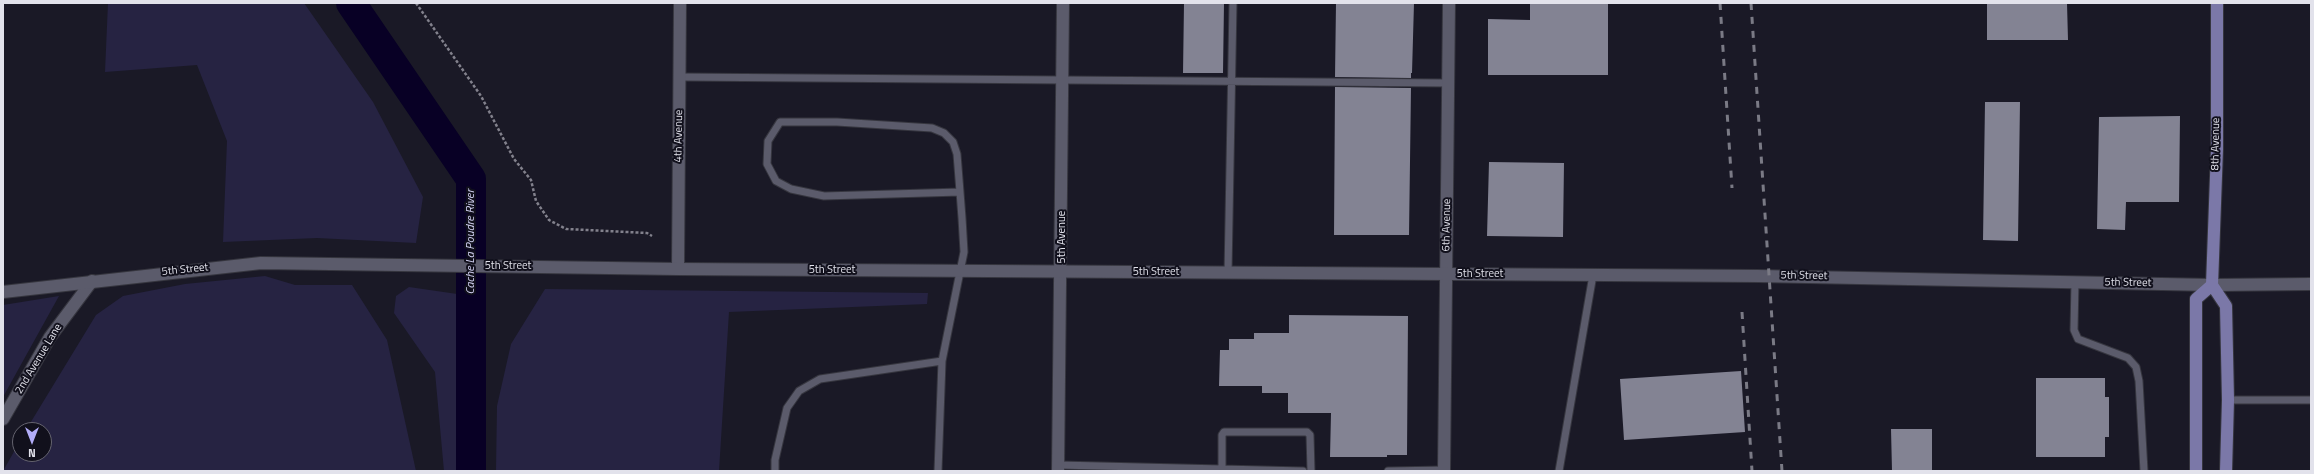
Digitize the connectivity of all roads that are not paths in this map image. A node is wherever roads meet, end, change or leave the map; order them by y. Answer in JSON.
{"nodes":[{"id":1,"x":680,"y":3,"type":"edge"},
{"id":2,"x":1063,"y":3,"type":"edge"},
{"id":3,"x":1233,"y":3,"type":"edge"},
{"id":4,"x":1449,"y":3,"type":"edge"},
{"id":5,"x":2217,"y":3,"type":"edge"},
{"id":6,"x":680,"y":77,"type":"junction"},
{"id":7,"x":1062,"y":81,"type":"junction"},
{"id":8,"x":1232,"y":82,"type":"junction"},
{"id":9,"x":1448,"y":83,"type":"junction"},
{"id":10,"x":960,"y":192,"type":"junction"},
{"id":11,"x":678,"y":269,"type":"junction"},
{"id":12,"x":958,"y":271,"type":"junction"},
{"id":13,"x":1062,"y":272,"type":"junction"},
{"id":14,"x":1228,"y":273,"type":"junction"},
{"id":15,"x":1446,"y":274,"type":"junction"},
{"id":16,"x":1593,"y":275,"type":"junction"},
{"id":17,"x":92,"y":281,"type":"junction"},
{"id":18,"x":2075,"y":282,"type":"junction"},
{"id":19,"x":2311,"y":284,"type":"edge"},
{"id":20,"x":2212,"y":285,"type":"junction"},
{"id":21,"x":3,"y":292,"type":"edge"},
{"id":22,"x":942,"y":361,"type":"junction"},
{"id":23,"x":2228,"y":400,"type":"junction"},
{"id":24,"x":2311,"y":400,"type":"edge"},
{"id":25,"x":3,"y":419,"type":"edge"},
{"id":26,"x":1058,"y":468,"type":"edge"},
{"id":27,"x":1222,"y":469,"type":"junction"},
{"id":28,"x":1444,"y":470,"type":"edge"},
{"id":29,"x":775,"y":471,"type":"edge"},
{"id":30,"x":938,"y":471,"type":"edge"},
{"id":31,"x":1303,"y":471,"type":"edge"},
{"id":32,"x":1311,"y":471,"type":"edge"},
{"id":33,"x":1388,"y":471,"type":"edge"},
{"id":34,"x":1558,"y":471,"type":"edge"},
{"id":35,"x":2144,"y":471,"type":"edge"},
{"id":36,"x":2196,"y":471,"type":"edge"},
{"id":37,"x":2226,"y":471,"type":"edge"}],
"edges":[{"from":1,"to":6,"type":"main road","name":"4th Avenue"},
{"from":2,"to":7,"type":"main road","name":"5th Avenue"},
{"from":3,"to":8,"type":"lane"},
{"from":4,"to":9,"type":"main road","name":"6th Avenue"},
{"from":5,"to":20,"type":"main road","name":"8th Avenue"},
{"from":6,"to":7,"type":"lane"},
{"from":6,"to":11,"type":"main road","name":"4th Avenue"},
{"from":7,"to":8,"type":"lane"},
{"from":7,"to":13,"type":"main road","name":"5th Avenue"},
{"from":8,"to":9,"type":"lane"},
{"from":8,"to":14,"type":"lane"},
{"from":9,"to":15,"type":"main road","name":"6th Avenue"},
{"from":10,"to":10,"type":"lane"},
{"from":10,"to":12,"type":"lane"},
{"from":11,"to":12,"type":"main road","name":"5th Street"},
{"from":11,"to":17,"type":"main road","name":"5th Street"},
{"from":12,"to":13,"type":"main road","name":"5th Street"},
{"from":12,"to":22,"type":"lane"},
{"from":13,"to":14,"type":"main road","name":"5th Street"},
{"from":13,"to":26,"type":"main road","name":"5th Avenue"},
{"from":14,"to":15,"type":"main road","name":"5th Street"},
{"from":15,"to":16,"type":"main road","name":"5th Street"},
{"from":15,"to":28,"type":"main road","name":"6th Avenue"},
{"from":16,"to":18,"type":"main road","name":"5th Street"},
{"from":16,"to":34,"type":"lane"},
{"from":17,"to":21,"type":"main road","name":"5th Street"},
{"from":17,"to":25,"type":"main road","name":"2nd Avenue Lane"},
{"from":18,"to":20,"type":"main road","name":"5th Street"},
{"from":18,"to":35,"type":"lane"},
{"from":19,"to":20,"type":"main road","name":"5th Street"},
{"from":20,"to":23,"type":"main road"},
{"from":20,"to":36,"type":"main road"},
{"from":22,"to":29,"type":"lane"},
{"from":22,"to":30,"type":"lane"},
{"from":23,"to":24,"type":"lane"},
{"from":23,"to":37,"type":"main road"},
{"from":26,"to":27,"type":"lane"},
{"from":27,"to":31,"type":"lane"},
{"from":27,"to":32,"type":"lane"},
{"from":28,"to":33,"type":"lane"}]}
